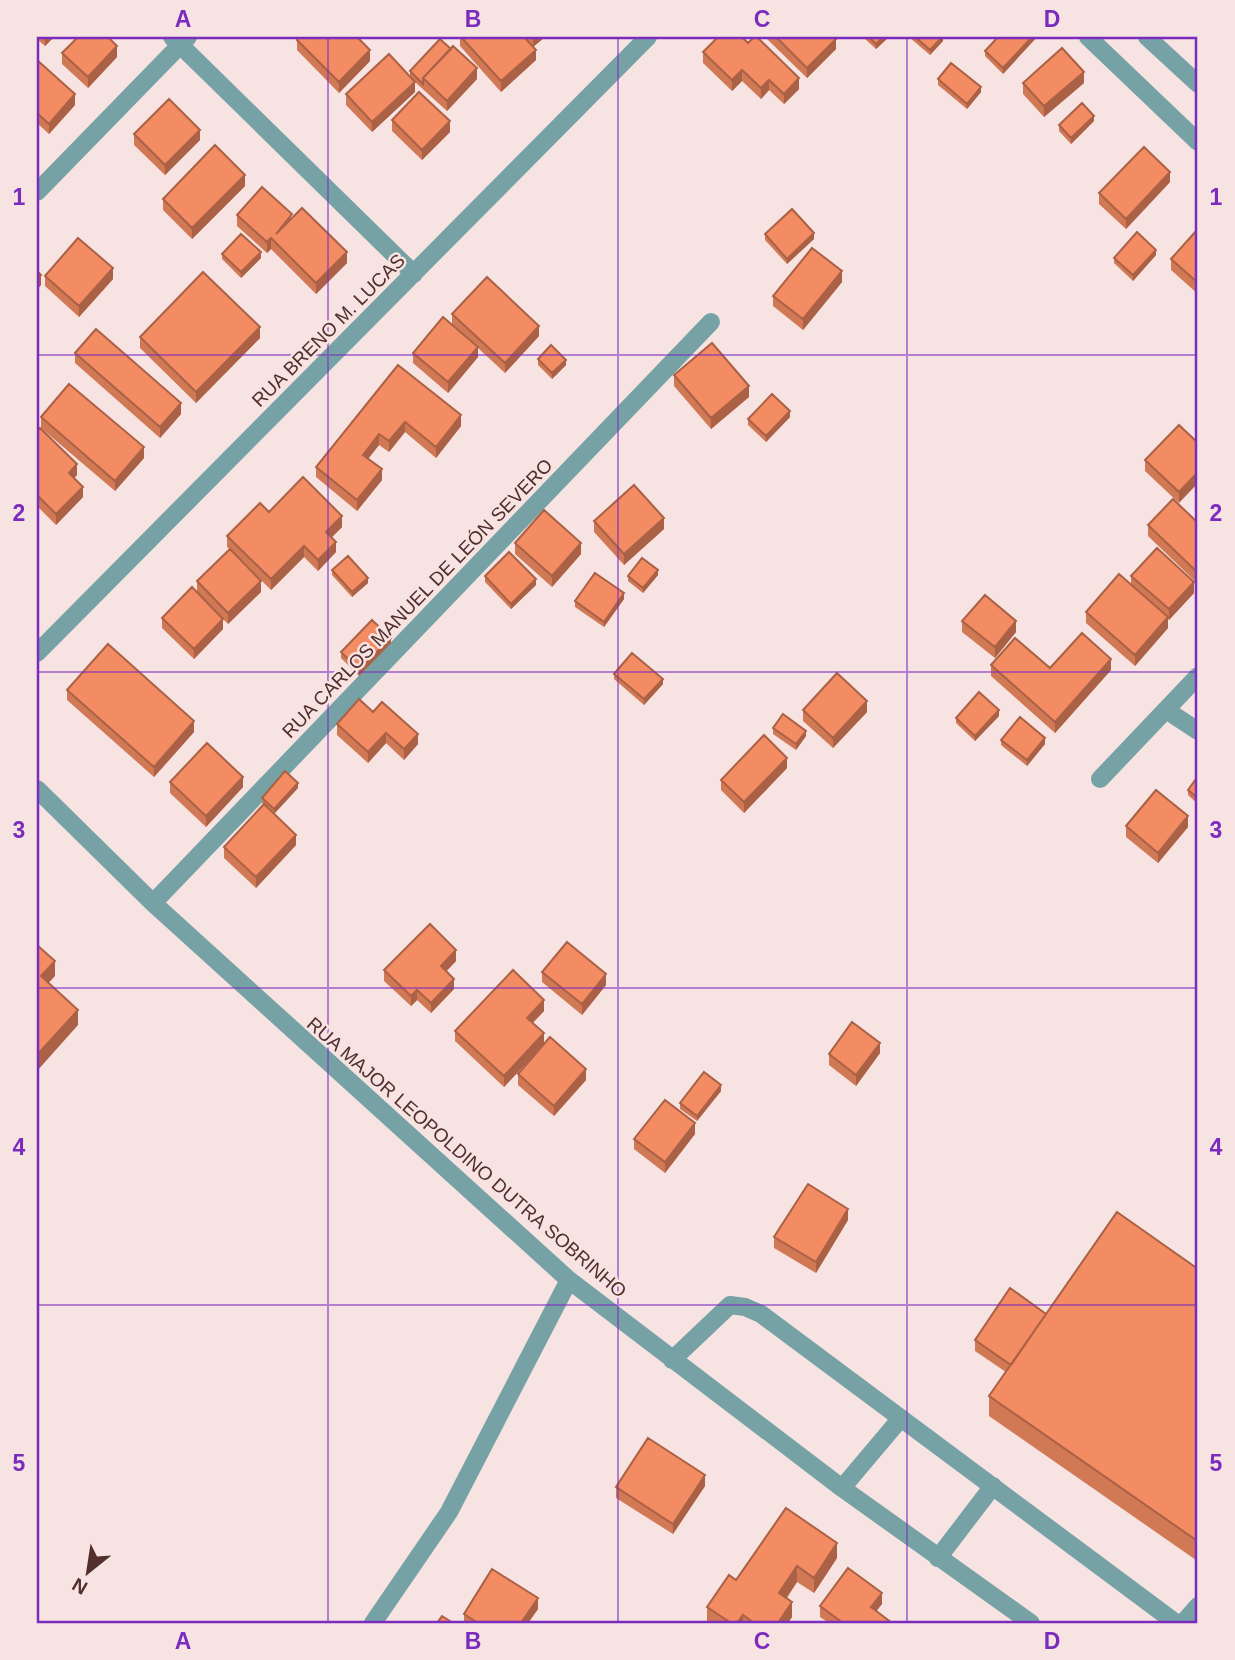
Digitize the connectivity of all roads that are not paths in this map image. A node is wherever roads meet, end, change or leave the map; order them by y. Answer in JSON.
{"nodes":[{"id":1,"x":648,"y":37,"type":"edge"},
{"id":2,"x":1088,"y":37,"type":"edge"},
{"id":3,"x":1147,"y":37,"type":"edge"},
{"id":4,"x":180,"y":39,"type":"edge"},
{"id":5,"x":1198,"y":84,"type":"edge"},
{"id":6,"x":1198,"y":142,"type":"edge"},
{"id":7,"x":37,"y":192,"type":"edge"},
{"id":8,"x":414,"y":274,"type":"junction"},
{"id":9,"x":711,"y":322,"type":"dead end"},
{"id":10,"x":37,"y":653,"type":"edge"},
{"id":11,"x":1198,"y":676,"type":"edge"},
{"id":12,"x":1167,"y":710,"type":"junction"},
{"id":13,"x":1198,"y":731,"type":"edge"},
{"id":14,"x":1100,"y":779,"type":"dead end"},
{"id":15,"x":37,"y":789,"type":"edge"},
{"id":16,"x":153,"y":903,"type":"junction"},
{"id":17,"x":569,"y":1280,"type":"junction"},
{"id":18,"x":672,"y":1360,"type":"junction"},
{"id":19,"x":901,"y":1418,"type":"junction"},
{"id":20,"x":993,"y":1486,"type":"junction"},
{"id":21,"x":842,"y":1488,"type":"junction"},
{"id":22,"x":939,"y":1558,"type":"junction"},
{"id":23,"x":1198,"y":1606,"type":"edge"},
{"id":24,"x":373,"y":1623,"type":"edge"},
{"id":25,"x":1031,"y":1623,"type":"edge"},
{"id":26,"x":1176,"y":1623,"type":"edge"},
{"id":27,"x":1183,"y":1623,"type":"edge"}],
"edges":[{"from":1,"to":8,"type":"street","name":"RUA BRENO M. LUCAS"},
{"from":2,"to":6,"type":"street"},
{"from":3,"to":5,"type":"street"},
{"from":4,"to":7,"type":"street"},
{"from":4,"to":8,"type":"street"},
{"from":8,"to":10,"type":"street","name":"RUA BRENO M. LUCAS"},
{"from":9,"to":16,"type":"street","name":"RUA CARLOS MANUEL DE LEÓN SEVERO"},
{"from":11,"to":12,"type":"street"},
{"from":12,"to":13,"type":"street"},
{"from":12,"to":14,"type":"street"},
{"from":15,"to":16,"type":"street","name":"RUA MAJOR LEOPOLDINO DUTRA SOBRINHO"},
{"from":16,"to":17,"type":"street","name":"RUA MAJOR LEOPOLDINO DUTRA SOBRINHO"},
{"from":17,"to":18,"type":"street","name":"RUA MAJOR LEOPOLDINO DUTRA SOBRINHO"},
{"from":17,"to":24,"type":"street"},
{"from":18,"to":19,"type":"street"},
{"from":18,"to":21,"type":"street","name":"RUA MAJOR LEOPOLDINO DUTRA SOBRINHO"},
{"from":19,"to":20,"type":"street"},
{"from":19,"to":21,"type":"street"},
{"from":20,"to":22,"type":"street"},
{"from":20,"to":26,"type":"street"},
{"from":21,"to":22,"type":"street","name":"RUA MAJOR LEOPOLDINO DUTRA SOBRINHO"},
{"from":22,"to":25,"type":"street","name":"RUA MAJOR LEOPOLDINO DUTRA SOBRINHO"},
{"from":23,"to":27,"type":"street"}]}
